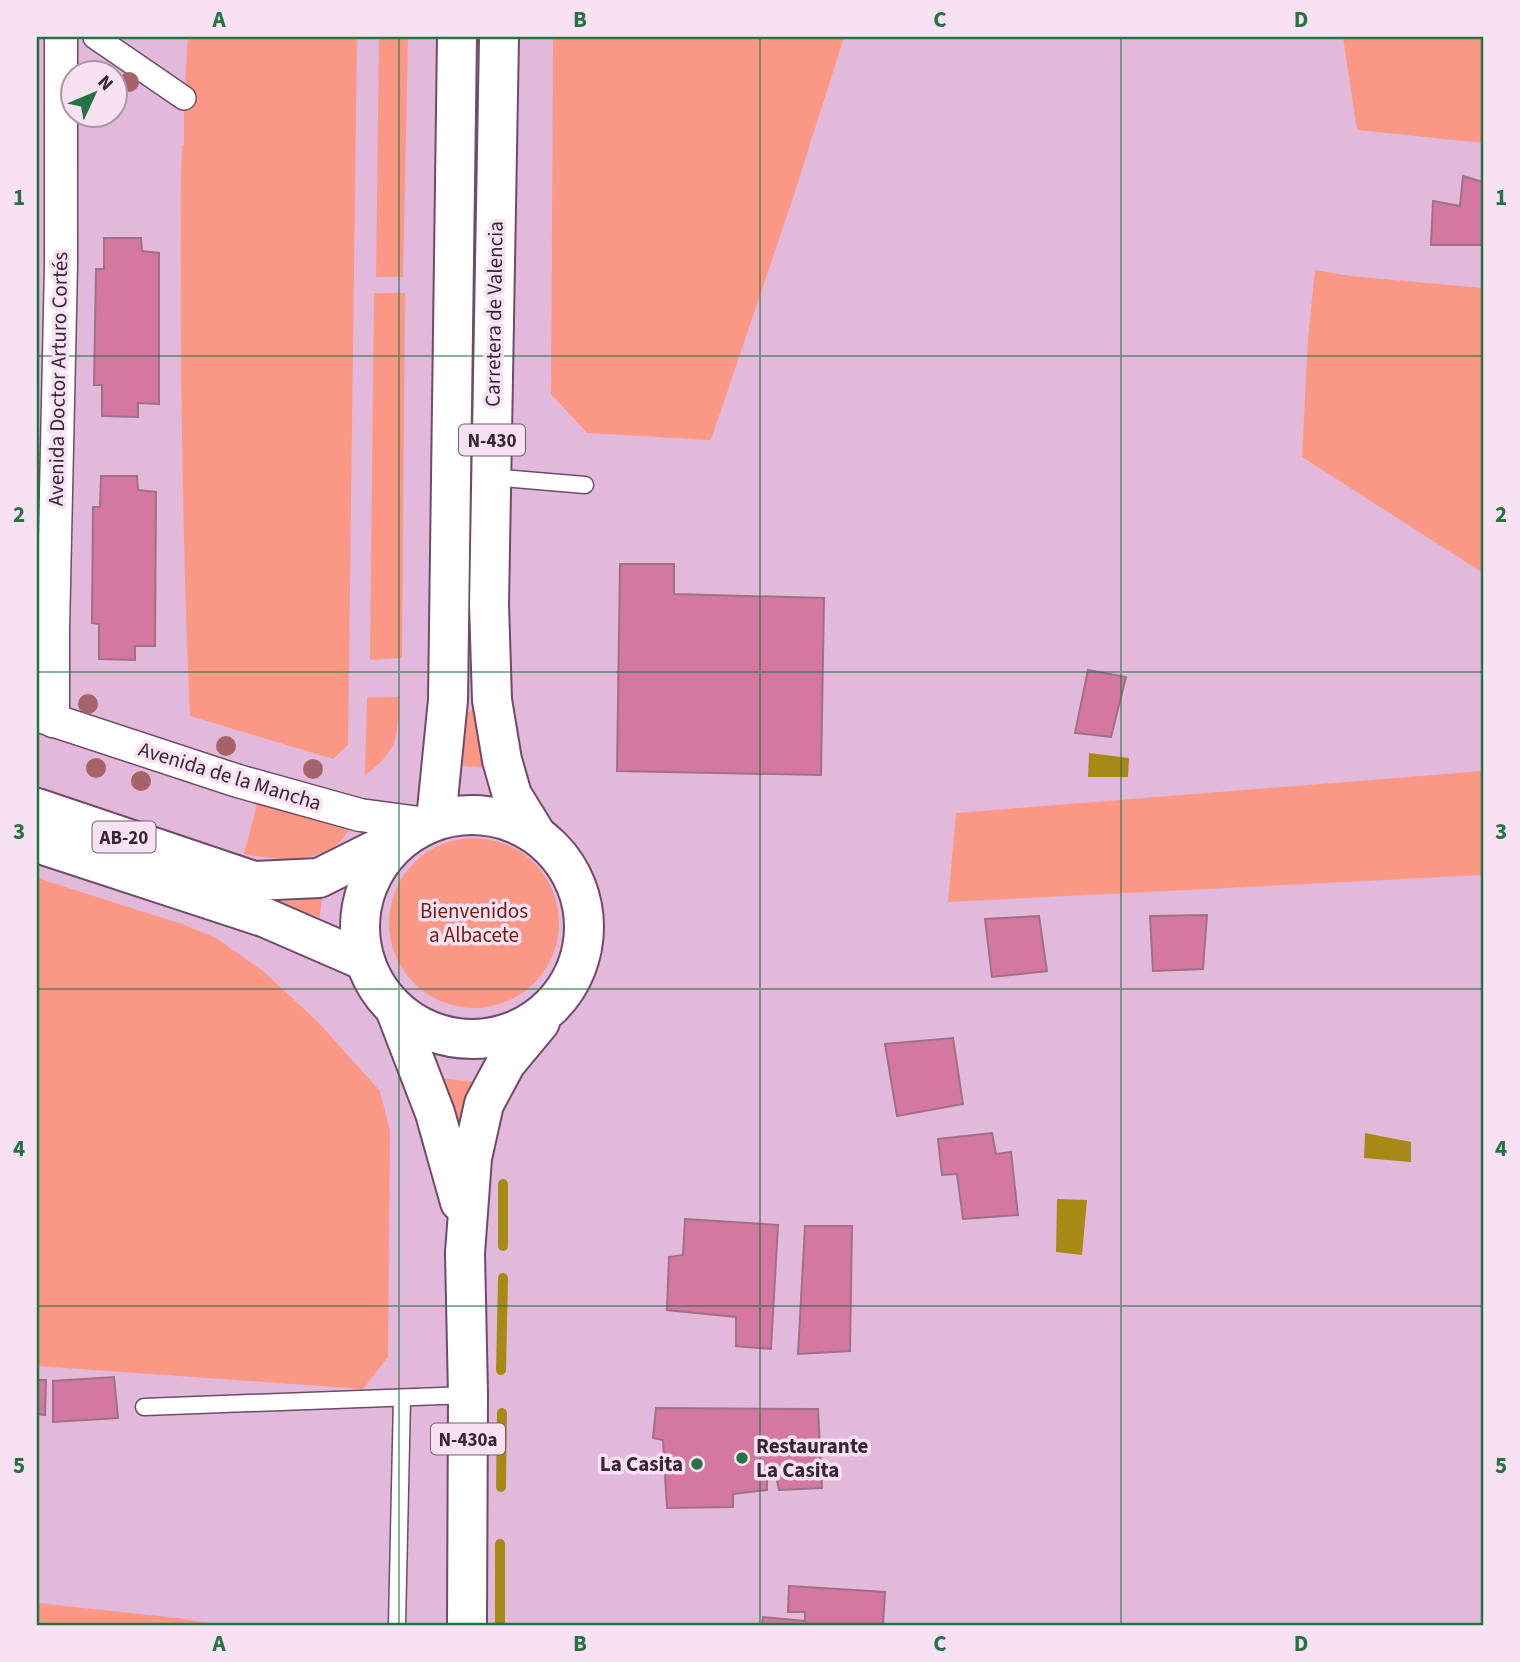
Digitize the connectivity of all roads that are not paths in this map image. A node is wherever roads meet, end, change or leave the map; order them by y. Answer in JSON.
{"nodes":[{"id":1,"x":61,"y":37,"type":"edge"},
{"id":2,"x":95,"y":37,"type":"edge"},
{"id":3,"x":457,"y":37,"type":"edge"},
{"id":4,"x":499,"y":37,"type":"edge"},
{"id":5,"x":184,"y":98,"type":"dead end"},
{"id":6,"x":49,"y":262,"type":"edge"},
{"id":7,"x":491,"y":477,"type":"junction"},
{"id":8,"x":585,"y":485,"type":"dead end"},
{"id":9,"x":45,"y":718,"type":"edge"},
{"id":10,"x":37,"y":808,"type":"edge"},
{"id":11,"x":426,"y":825,"type":"junction"},
{"id":12,"x":536,"y":834,"type":"junction"},
{"id":13,"x":37,"y":843,"type":"edge"},
{"id":14,"x":365,"y":961,"type":"junction"},
{"id":15,"x":563,"y":993,"type":"junction"},
{"id":16,"x":395,"y":1009,"type":"junction"},
{"id":17,"x":465,"y":1253,"type":"junction"},
{"id":18,"x":468,"y":1395,"type":"junction"},
{"id":19,"x":402,"y":1398,"type":"junction"},
{"id":20,"x":144,"y":1407,"type":"dead end"},
{"id":21,"x":397,"y":1625,"type":"edge"},
{"id":22,"x":467,"y":1625,"type":"edge"}],
"edges":[{"from":1,"to":6,"type":"street","name":"Avenida Doctor Arturo Cortés"},
{"from":2,"to":5,"type":"street"},
{"from":3,"to":11,"type":"main road","name":"Carretera de Valencia","number":"N-430"},
{"from":4,"to":7,"type":"main road","name":"Carretera de Valencia","number":"N-430"},
{"from":6,"to":9,"type":"street","name":"Avenida Doctor Arturo Cortés"},
{"from":7,"to":8,"type":"lane"},
{"from":7,"to":12,"type":"main road","name":"Carretera de Valencia","number":"N-430"},
{"from":9,"to":11,"type":"street","name":"Avenida de la Mancha"},
{"from":10,"to":11,"type":"main road","number":"AB-20"},
{"from":11,"to":12,"type":"main road"},
{"from":11,"to":14,"type":"main road"},
{"from":12,"to":15,"type":"main road"},
{"from":13,"to":14,"type":"main road"},
{"from":14,"to":16,"type":"main road"},
{"from":15,"to":16,"type":"main road"},
{"from":15,"to":17,"type":"main road"},
{"from":16,"to":17,"type":"main road"},
{"from":17,"to":18,"type":"main road","number":"N-430a"},
{"from":18,"to":19,"type":"lane"},
{"from":18,"to":22,"type":"main road","number":"N-430a"},
{"from":19,"to":20,"type":"lane"},
{"from":19,"to":21,"type":"lane"}]}
